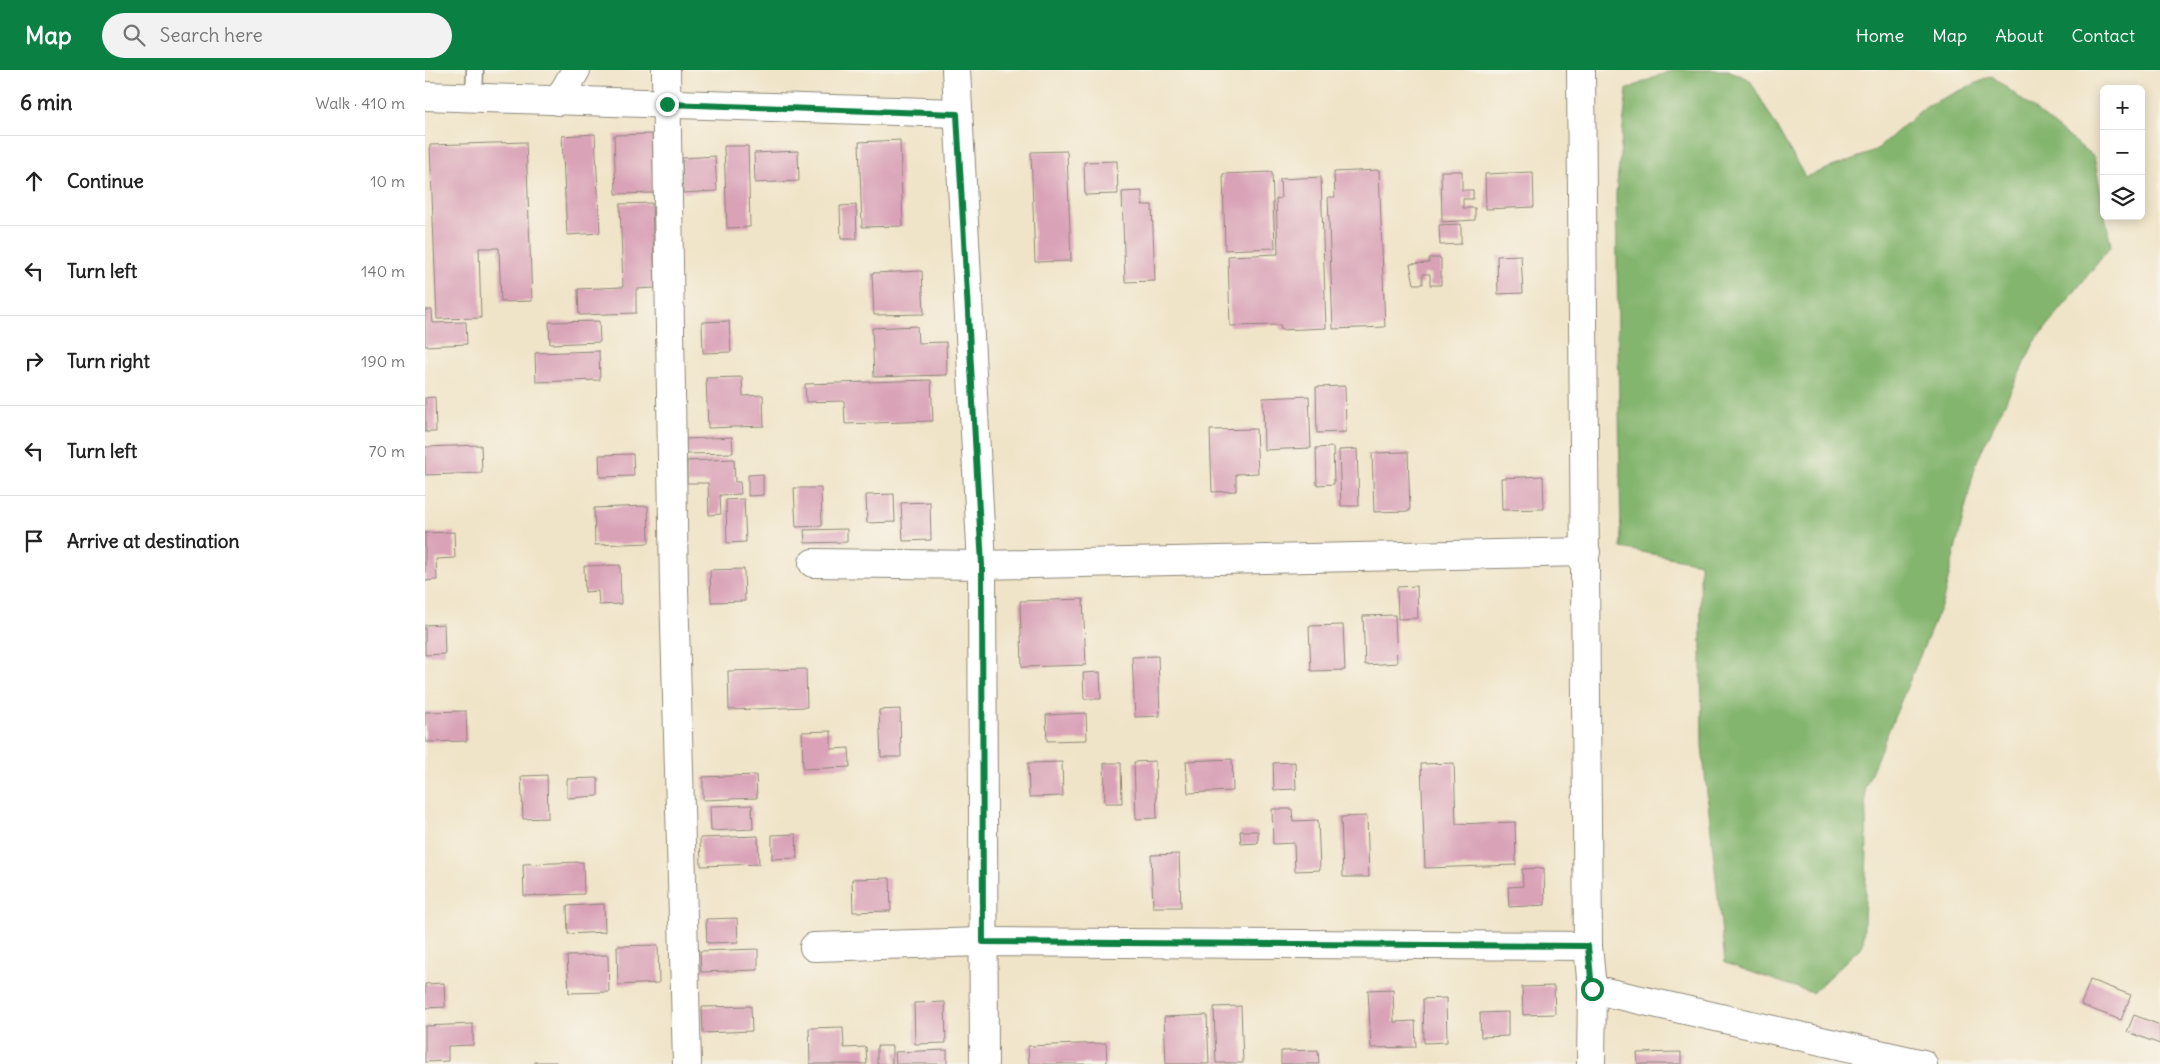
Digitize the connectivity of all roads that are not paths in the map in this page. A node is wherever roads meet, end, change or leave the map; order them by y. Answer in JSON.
{"nodes":[{"id":1,"x":475,"y":70,"type":"edge"},
{"id":2,"x":576,"y":70,"type":"edge"},
{"id":3,"x":666,"y":70,"type":"edge"},
{"id":4,"x":956,"y":70,"type":"edge"},
{"id":5,"x":1581,"y":70,"type":"edge"},
{"id":6,"x":425,"y":96,"type":"edge"},
{"id":7,"x":474,"y":98,"type":"junction"},
{"id":8,"x":558,"y":101,"type":"junction"},
{"id":9,"x":667,"y":104,"type":"junction"},
{"id":10,"x":957,"y":114,"type":"junction"},
{"id":11,"x":1587,"y":552,"type":"junction"},
{"id":12,"x":813,"y":563,"type":"dead end"},
{"id":13,"x":982,"y":565,"type":"junction"},
{"id":14,"x":983,"y":942,"type":"junction"},
{"id":15,"x":1588,"y":946,"type":"junction"},
{"id":16,"x":815,"y":947,"type":"dead end"},
{"id":17,"x":1592,"y":989,"type":"junction"},
{"id":18,"x":687,"y":1064,"type":"edge"},
{"id":19,"x":984,"y":1064,"type":"edge"},
{"id":20,"x":1591,"y":1064,"type":"edge"},
{"id":21,"x":1923,"y":1064,"type":"edge"}],
"edges":[{"from":1,"to":7,"type":"lane"},
{"from":2,"to":8,"type":"street"},
{"from":3,"to":9,"type":"street"},
{"from":4,"to":10,"type":"street"},
{"from":5,"to":11,"type":"street"},
{"from":6,"to":7,"type":"street"},
{"from":7,"to":8,"type":"street"},
{"from":8,"to":9,"type":"street"},
{"from":9,"to":10,"type":"street"},
{"from":9,"to":18,"type":"street"},
{"from":10,"to":13,"type":"street"},
{"from":11,"to":13,"type":"street"},
{"from":11,"to":15,"type":"street"},
{"from":12,"to":13,"type":"street"},
{"from":13,"to":14,"type":"street"},
{"from":14,"to":15,"type":"street"},
{"from":14,"to":16,"type":"street"},
{"from":14,"to":19,"type":"street"},
{"from":15,"to":17,"type":"street"},
{"from":17,"to":20,"type":"street"},
{"from":17,"to":21,"type":"street"}]}
